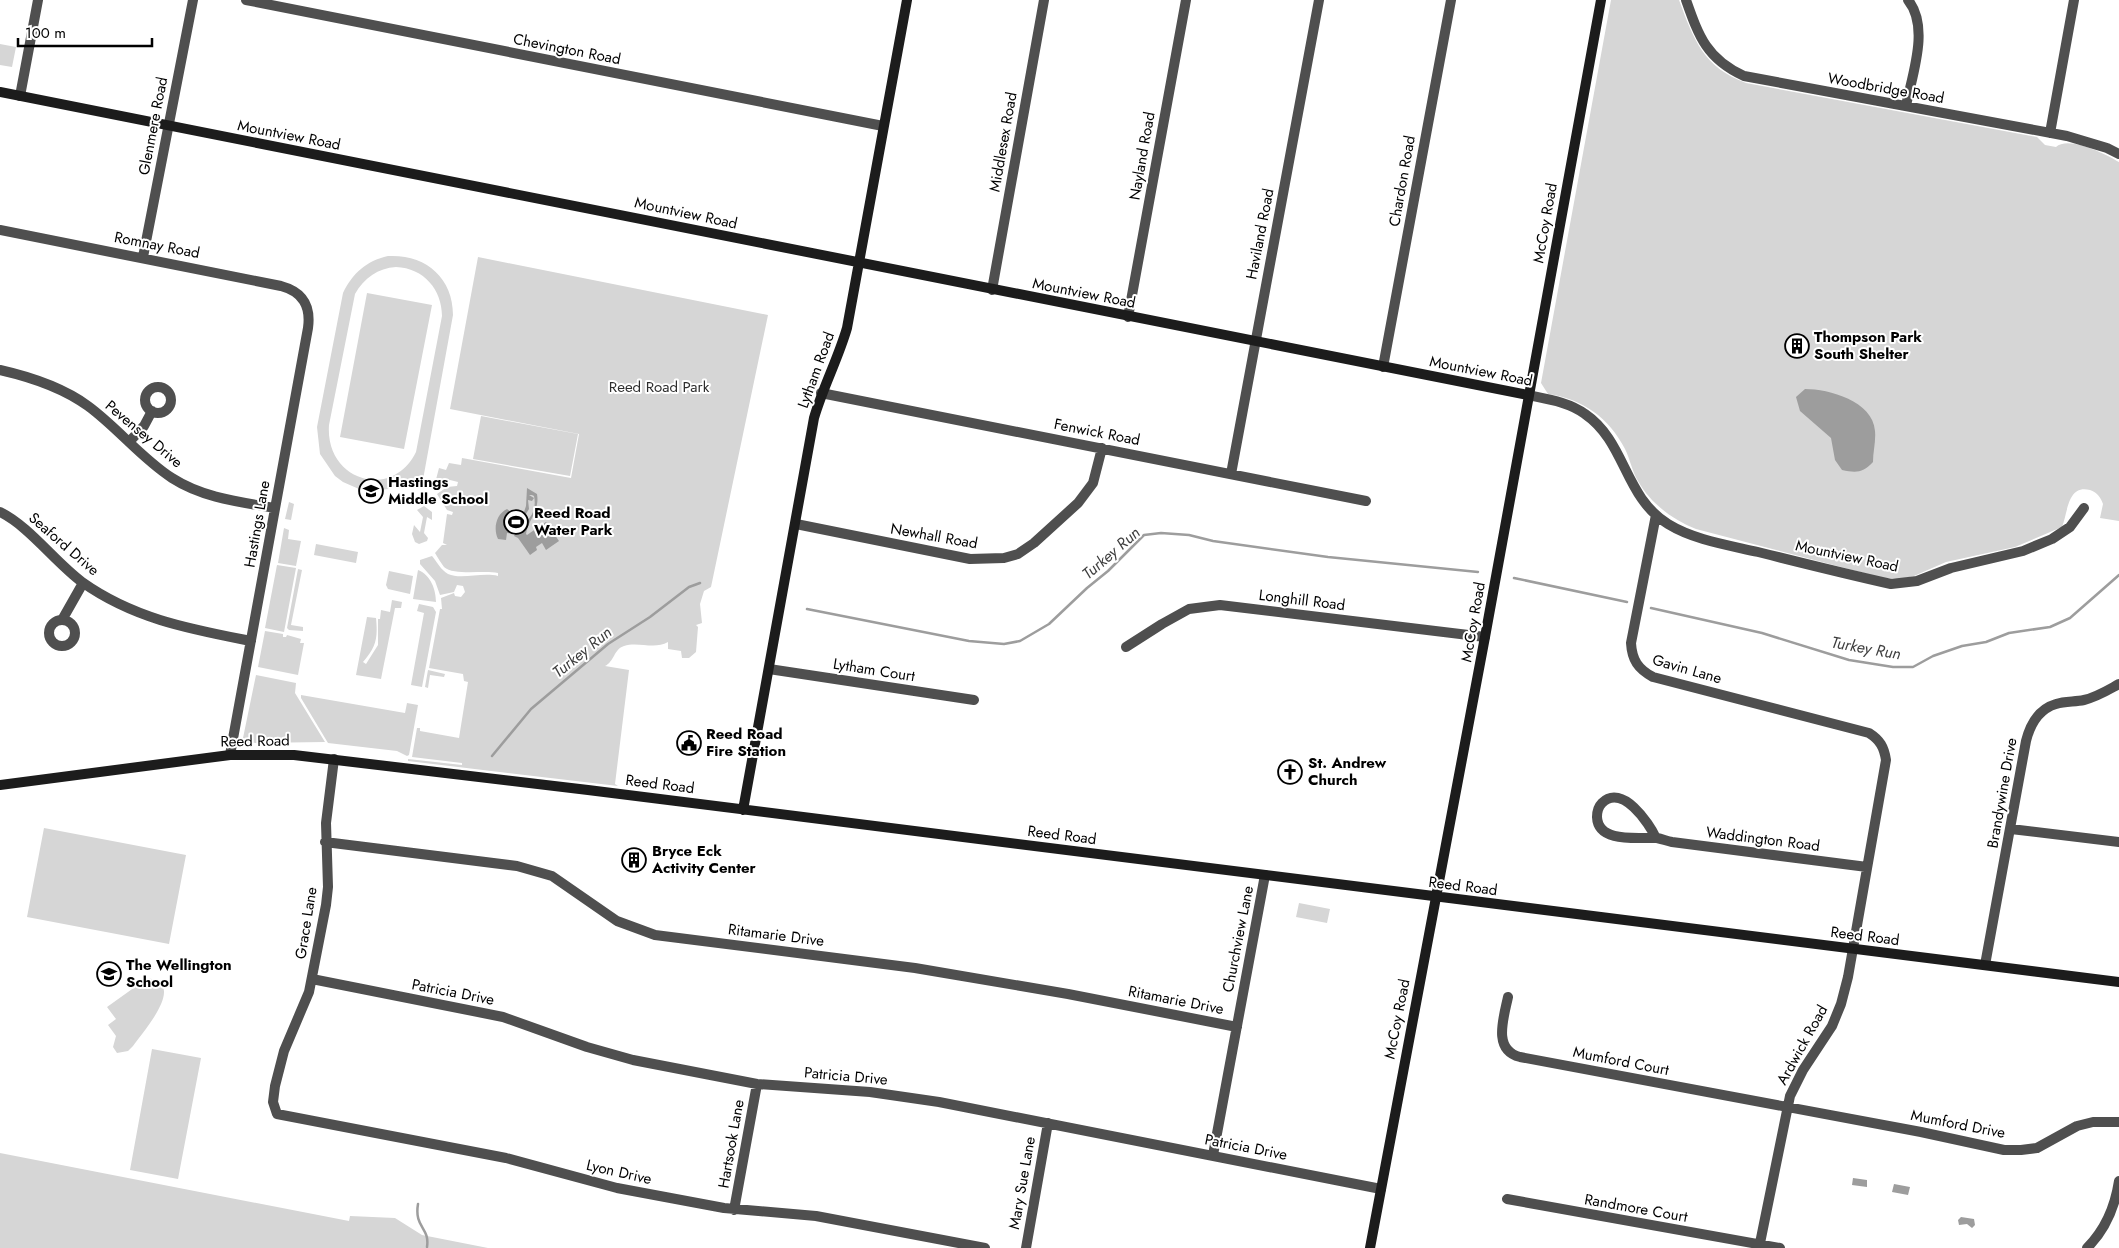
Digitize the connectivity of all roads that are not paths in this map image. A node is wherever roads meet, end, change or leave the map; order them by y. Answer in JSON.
{"nodes":[{"id":1,"x":38,"y":0,"type":"edge"},
{"id":2,"x":193,"y":0,"type":"edge"},
{"id":3,"x":246,"y":0,"type":"edge"},
{"id":4,"x":907,"y":0,"type":"edge"},
{"id":5,"x":1044,"y":0,"type":"edge"},
{"id":6,"x":1186,"y":0,"type":"edge"},
{"id":7,"x":1319,"y":0,"type":"edge"},
{"id":8,"x":1450,"y":0,"type":"edge"},
{"id":9,"x":1601,"y":0,"type":"edge"},
{"id":10,"x":1686,"y":0,"type":"edge"},
{"id":11,"x":1908,"y":0,"type":"edge"},
{"id":12,"x":2074,"y":0,"type":"edge"},
{"id":13,"x":0,"y":92,"type":"edge"},
{"id":14,"x":20,"y":96,"type":"junction"},
{"id":15,"x":1906,"y":106,"type":"junction"},
{"id":16,"x":169,"y":126,"type":"junction"},
{"id":17,"x":883,"y":126,"type":"junction"},
{"id":18,"x":2050,"y":133,"type":"junction"},
{"id":19,"x":2119,"y":154,"type":"edge"},
{"id":20,"x":0,"y":230,"type":"edge"},
{"id":21,"x":143,"y":257,"type":"junction"},
{"id":22,"x":858,"y":263,"type":"junction"},
{"id":23,"x":992,"y":290,"type":"junction"},
{"id":24,"x":304,"y":299,"type":"joint"},
{"id":25,"x":1128,"y":317,"type":"junction"},
{"id":26,"x":1256,"y":342,"type":"junction"},
{"id":27,"x":1383,"y":367,"type":"junction"},
{"id":28,"x":0,"y":370,"type":"edge"},
{"id":29,"x":821,"y":393,"type":"junction"},
{"id":30,"x":1528,"y":395,"type":"junction"},
{"id":31,"x":152,"y":411,"type":"dead end"},
{"id":32,"x":129,"y":442,"type":"junction"},
{"id":33,"x":1102,"y":448,"type":"junction"},
{"id":34,"x":1231,"y":474,"type":"junction"},
{"id":35,"x":1366,"y":501,"type":"dead end"},
{"id":36,"x":274,"y":508,"type":"junction"},
{"id":37,"x":2084,"y":508,"type":"dead end"},
{"id":38,"x":0,"y":512,"type":"edge"},
{"id":39,"x":1656,"y":515,"type":"junction"},
{"id":40,"x":796,"y":524,"type":"junction"},
{"id":41,"x":83,"y":582,"type":"junction"},
{"id":42,"x":62,"y":620,"type":"dead end"},
{"id":43,"x":1485,"y":637,"type":"junction"},
{"id":44,"x":251,"y":640,"type":"junction"},
{"id":45,"x":1126,"y":647,"type":"dead end"},
{"id":46,"x":769,"y":669,"type":"junction"},
{"id":47,"x":2119,"y":684,"type":"edge"},
{"id":48,"x":974,"y":700,"type":"dead end"},
{"id":49,"x":1878,"y":739,"type":"joint"},
{"id":50,"x":230,"y":755,"type":"junction"},
{"id":51,"x":334,"y":759,"type":"junction"},
{"id":52,"x":0,"y":785,"type":"edge"},
{"id":53,"x":744,"y":810,"type":"junction"},
{"id":54,"x":2011,"y":829,"type":"junction"},
{"id":55,"x":1656,"y":838,"type":"junction"},
{"id":56,"x":325,"y":842,"type":"junction"},
{"id":57,"x":2119,"y":842,"type":"edge"},
{"id":58,"x":1867,"y":867,"type":"junction"},
{"id":59,"x":1266,"y":875,"type":"junction"},
{"id":60,"x":1436,"y":898,"type":"junction"},
{"id":61,"x":1853,"y":949,"type":"junction"},
{"id":62,"x":1985,"y":965,"type":"junction"},
{"id":63,"x":312,"y":979,"type":"junction"},
{"id":64,"x":2119,"y":982,"type":"edge"},
{"id":65,"x":1508,"y":996,"type":"dead end"},
{"id":66,"x":1237,"y":1027,"type":"junction"},
{"id":67,"x":757,"y":1084,"type":"junction"},
{"id":68,"x":275,"y":1086,"type":"joint"},
{"id":69,"x":1786,"y":1108,"type":"junction"},
{"id":70,"x":2119,"y":1122,"type":"edge"},
{"id":71,"x":1048,"y":1123,"type":"junction"},
{"id":72,"x":1213,"y":1155,"type":"junction"},
{"id":73,"x":2119,"y":1181,"type":"edge"},
{"id":74,"x":1381,"y":1189,"type":"junction"},
{"id":75,"x":1508,"y":1199,"type":"dead end"},
{"id":76,"x":734,"y":1210,"type":"junction"},
{"id":77,"x":1760,"y":1246,"type":"edge"},
{"id":78,"x":985,"y":1248,"type":"edge"},
{"id":79,"x":1026,"y":1248,"type":"edge"},
{"id":80,"x":1370,"y":1248,"type":"edge"},
{"id":81,"x":1780,"y":1248,"type":"edge"},
{"id":82,"x":2088,"y":1248,"type":"edge"}],
"edges":[{"from":1,"to":14,"type":"street"},
{"from":2,"to":16,"type":"street","name":"Glenmere Road"},
{"from":3,"to":17,"type":"street","name":"Chevington Road"},
{"from":4,"to":17,"type":"main road","name":"Lytham Road"},
{"from":5,"to":23,"type":"street","name":"Middlesex Road"},
{"from":6,"to":25,"type":"street","name":"Nayland Road"},
{"from":7,"to":26,"type":"street","name":"Haviland Road"},
{"from":8,"to":27,"type":"street","name":"Chardon Road"},
{"from":9,"to":30,"type":"main road","name":"McCoy Road"},
{"from":10,"to":15,"type":"street","name":"Woodbridge Road"},
{"from":11,"to":15,"type":"street"},
{"from":12,"to":18,"type":"street"},
{"from":13,"to":14,"type":"main road","name":"Mountview Road"},
{"from":14,"to":16,"type":"main road","name":"Mountview Road"},
{"from":15,"to":18,"type":"street","name":"Woodbridge Road"},
{"from":16,"to":21,"type":"street","name":"Glenmere Road"},
{"from":16,"to":22,"type":"main road","name":"Mountview Road"},
{"from":17,"to":22,"type":"main road","name":"Lytham Road"},
{"from":18,"to":19,"type":"street","name":"Woodbridge Road"},
{"from":20,"to":21,"type":"street","name":"Romnay Road"},
{"from":21,"to":24,"type":"street","name":"Romnay Road"},
{"from":22,"to":23,"type":"main road","name":"Mountview Road"},
{"from":22,"to":29,"type":"main road","name":"Lytham Road"},
{"from":23,"to":25,"type":"main road","name":"Mountview Road"},
{"from":24,"to":36,"type":"street","name":"Hastings Lane"},
{"from":25,"to":26,"type":"main road","name":"Mountview Road"},
{"from":26,"to":27,"type":"main road","name":"Mountview Road"},
{"from":26,"to":34,"type":"street","name":"Haviland Road"},
{"from":27,"to":30,"type":"main road","name":"Mountview Road"},
{"from":28,"to":32,"type":"street","name":"Pevensey Drive"},
{"from":29,"to":33,"type":"street","name":"Fenwick Road"},
{"from":29,"to":40,"type":"main road","name":"Lytham Road"},
{"from":30,"to":39,"type":"street","name":"Mountview Road"},
{"from":30,"to":43,"type":"main road","name":"McCoy Road"},
{"from":31,"to":32,"type":"street"},
{"from":32,"to":36,"type":"street","name":"Pevensey Drive"},
{"from":33,"to":34,"type":"street","name":"Fenwick Road"},
{"from":33,"to":40,"type":"street","name":"Newhall Road"},
{"from":34,"to":35,"type":"street","name":"Fenwick Road"},
{"from":36,"to":44,"type":"street","name":"Hastings Lane"},
{"from":37,"to":39,"type":"street","name":"Mountview Road"},
{"from":38,"to":41,"type":"street","name":"Seaford Drive"},
{"from":39,"to":49,"type":"street","name":"Gavin Lane"},
{"from":40,"to":46,"type":"main road","name":"Lytham Road"},
{"from":41,"to":42,"type":"street"},
{"from":41,"to":44,"type":"street","name":"Seaford Drive"},
{"from":43,"to":45,"type":"street","name":"Longhill Road"},
{"from":43,"to":60,"type":"main road","name":"McCoy Road"},
{"from":44,"to":50,"type":"street","name":"Hastings Lane"},
{"from":46,"to":48,"type":"street","name":"Lytham Court"},
{"from":46,"to":53,"type":"main road","name":"Lytham Road"},
{"from":47,"to":54,"type":"street","name":"Brandywine Drive"},
{"from":49,"to":58,"type":"street","name":"Ardwick Road"},
{"from":50,"to":51,"type":"main road","name":"Reed Road"},
{"from":50,"to":52,"type":"main road","name":"Reed Road"},
{"from":51,"to":53,"type":"main road","name":"Reed Road"},
{"from":51,"to":56,"type":"street","name":"Grace Lane"},
{"from":53,"to":59,"type":"main road","name":"Reed Road"},
{"from":54,"to":57,"type":"street"},
{"from":54,"to":62,"type":"street","name":"Brandywine Drive"},
{"from":55,"to":55,"type":"street","name":"Waddington Road"},
{"from":55,"to":58,"type":"street","name":"Waddington Road"},
{"from":56,"to":63,"type":"street","name":"Grace Lane"},
{"from":56,"to":66,"type":"street","name":"Ritamarie Drive"},
{"from":58,"to":61,"type":"street","name":"Ardwick Road"},
{"from":59,"to":60,"type":"main road","name":"Reed Road"},
{"from":59,"to":66,"type":"street","name":"Churchview Lane"},
{"from":60,"to":61,"type":"main road","name":"Reed Road"},
{"from":60,"to":74,"type":"main road","name":"McCoy Road"},
{"from":61,"to":62,"type":"main road","name":"Reed Road"},
{"from":61,"to":69,"type":"street","name":"Ardwick Road"},
{"from":62,"to":64,"type":"main road","name":"Reed Road"},
{"from":63,"to":67,"type":"street","name":"Patricia Drive"},
{"from":63,"to":68,"type":"street","name":"Grace Lane"},
{"from":65,"to":69,"type":"street","name":"Mumford Court"},
{"from":66,"to":72,"type":"street","name":"Churchview Lane"},
{"from":67,"to":71,"type":"street","name":"Patricia Drive"},
{"from":67,"to":76,"type":"street","name":"Hartsook Lane"},
{"from":68,"to":76,"type":"street","name":"Lyon Drive"},
{"from":69,"to":70,"type":"street","name":"Mumford Drive"},
{"from":69,"to":77,"type":"street","name":"Ardwick Road"},
{"from":71,"to":72,"type":"street","name":"Patricia Drive"},
{"from":71,"to":79,"type":"street","name":"Mary Sue Lane"},
{"from":72,"to":74,"type":"street","name":"Patricia Drive"},
{"from":73,"to":82,"type":"street"},
{"from":74,"to":80,"type":"main road","name":"McCoy Road"},
{"from":75,"to":77,"type":"street","name":"Randmore Court"},
{"from":76,"to":78,"type":"street","name":"Lyon Drive"},
{"from":77,"to":81,"type":"street","name":"Randmore Court"}]}
